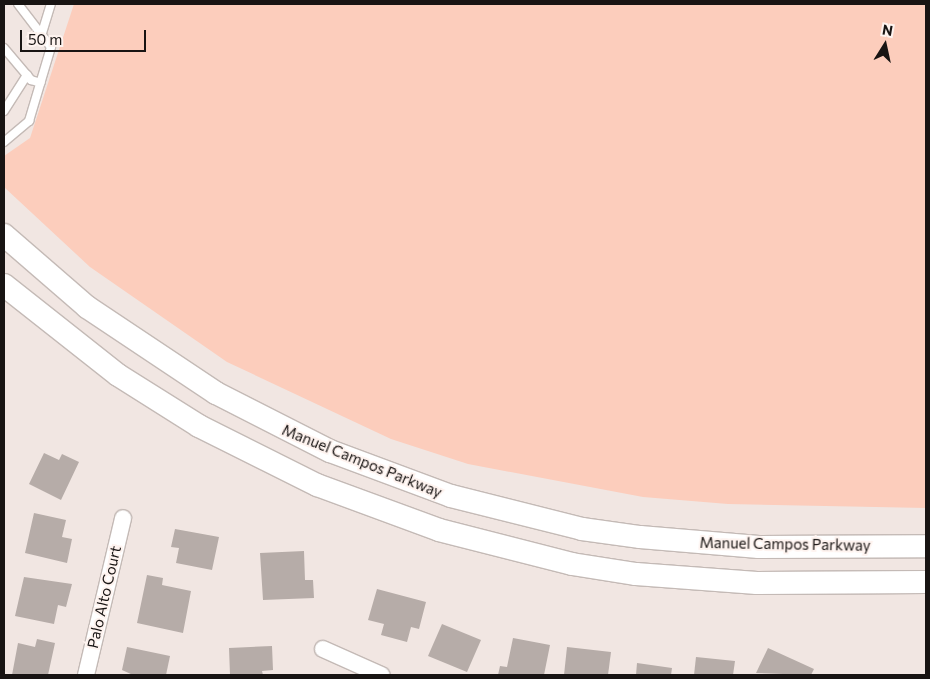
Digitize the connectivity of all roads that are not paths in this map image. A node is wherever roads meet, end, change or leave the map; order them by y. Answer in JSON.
{"nodes":[{"id":1,"x":18,"y":4,"type":"edge"},
{"id":2,"x":51,"y":4,"type":"edge"},
{"id":3,"x":42,"y":33,"type":"junction"},
{"id":4,"x":4,"y":48,"type":"edge"},
{"id":5,"x":27,"y":74,"type":"junction"},
{"id":6,"x":41,"y":83,"type":"junction"},
{"id":7,"x":4,"y":110,"type":"edge"},
{"id":8,"x":4,"y":142,"type":"edge"},
{"id":9,"x":4,"y":235,"type":"edge"},
{"id":10,"x":4,"y":285,"type":"edge"},
{"id":11,"x":123,"y":518,"type":"dead end"},
{"id":12,"x":926,"y":546,"type":"edge"},
{"id":13,"x":926,"y":582,"type":"edge"},
{"id":14,"x":323,"y":648,"type":"dead end"},
{"id":15,"x":86,"y":675,"type":"edge"},
{"id":16,"x":382,"y":675,"type":"edge"}],
"edges":[{"from":1,"to":3,"type":"lane"},
{"from":2,"to":3,"type":"lane"},
{"from":3,"to":6,"type":"lane"},
{"from":4,"to":5,"type":"lane"},
{"from":5,"to":6,"type":"lane"},
{"from":5,"to":7,"type":"lane"},
{"from":6,"to":8,"type":"lane"},
{"from":9,"to":12,"type":"main road","name":"Manuel Campos Parkway"},
{"from":10,"to":13,"type":"main road"},
{"from":11,"to":15,"type":"street","name":"Palo Alto Court"},
{"from":14,"to":16,"type":"street"}]}
